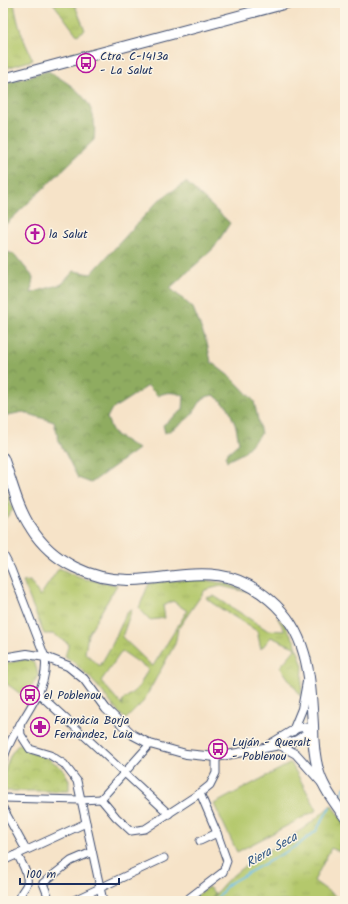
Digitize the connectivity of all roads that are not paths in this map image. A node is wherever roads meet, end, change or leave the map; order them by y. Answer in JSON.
{"nodes":[{"id":1,"x":287,"y":3,"type":"edge"},
{"id":2,"x":3,"y":79,"type":"edge"},
{"id":3,"x":3,"y":458,"type":"edge"},
{"id":4,"x":3,"y":554,"type":"edge"},
{"id":5,"x":4,"y":655,"type":"edge"},
{"id":6,"x":45,"y":657,"type":"junction"},
{"id":7,"x":308,"y":669,"type":"junction"},
{"id":8,"x":38,"y":692,"type":"junction"},
{"id":9,"x":20,"y":724,"type":"junction"},
{"id":10,"x":313,"y":729,"type":"junction"},
{"id":11,"x":293,"y":731,"type":"junction"},
{"id":12,"x":150,"y":744,"type":"junction"},
{"id":13,"x":280,"y":745,"type":"junction"},
{"id":14,"x":266,"y":747,"type":"junction"},
{"id":15,"x":216,"y":757,"type":"junction"},
{"id":16,"x":3,"y":760,"type":"edge"},
{"id":17,"x":124,"y":772,"type":"junction"},
{"id":18,"x":323,"y":784,"type":"junction"},
{"id":19,"x":200,"y":793,"type":"junction"},
{"id":20,"x":3,"y":798,"type":"edge"},
{"id":21,"x":101,"y":799,"type":"junction"},
{"id":22,"x":80,"y":800,"type":"junction"},
{"id":23,"x":3,"y":808,"type":"edge"},
{"id":24,"x":169,"y":814,"type":"junction"},
{"id":25,"x":345,"y":817,"type":"edge"},
{"id":26,"x":86,"y":824,"type":"junction"},
{"id":27,"x":217,"y":833,"type":"junction"},
{"id":28,"x":200,"y":841,"type":"dead end"},
{"id":29,"x":26,"y":850,"type":"junction"},
{"id":30,"x":92,"y":852,"type":"junction"},
{"id":31,"x":17,"y":854,"type":"junction"},
{"id":32,"x":164,"y":858,"type":"dead end"},
{"id":33,"x":3,"y":862,"type":"edge"},
{"id":34,"x":101,"y":888,"type":"junction"},
{"id":35,"x":20,"y":901,"type":"edge"},
{"id":36,"x":50,"y":901,"type":"edge"},
{"id":37,"x":72,"y":901,"type":"edge"},
{"id":38,"x":103,"y":901,"type":"edge"},
{"id":39,"x":185,"y":901,"type":"edge"}],
"edges":[{"from":1,"to":2,"type":"main road"},
{"from":3,"to":7,"type":"main road"},
{"from":4,"to":6,"type":"street"},
{"from":5,"to":6,"type":"street"},
{"from":6,"to":8,"type":"street"},
{"from":6,"to":12,"type":"street"},
{"from":7,"to":10,"type":"main road"},
{"from":7,"to":11,"type":"street"},
{"from":8,"to":9,"type":"street"},
{"from":8,"to":17,"type":"street"},
{"from":9,"to":16,"type":"street"},
{"from":9,"to":22,"type":"street"},
{"from":10,"to":11,"type":"street"},
{"from":10,"to":13,"type":"street"},
{"from":10,"to":18,"type":"main road"},
{"from":11,"to":14,"type":"street"},
{"from":12,"to":15,"type":"street"},
{"from":12,"to":17,"type":"street"},
{"from":13,"to":14,"type":"street"},
{"from":13,"to":18,"type":"street"},
{"from":14,"to":15,"type":"street"},
{"from":15,"to":19,"type":"street"},
{"from":17,"to":21,"type":"street"},
{"from":17,"to":24,"type":"street"},
{"from":18,"to":25,"type":"main road"},
{"from":19,"to":24,"type":"street"},
{"from":19,"to":27,"type":"street"},
{"from":20,"to":22,"type":"street"},
{"from":21,"to":22,"type":"street"},
{"from":21,"to":24,"type":"street"},
{"from":22,"to":26,"type":"street"},
{"from":23,"to":29,"type":"street"},
{"from":26,"to":29,"type":"street"},
{"from":26,"to":30,"type":"street"},
{"from":27,"to":28,"type":"street"},
{"from":27,"to":39,"type":"street"},
{"from":29,"to":31,"type":"street"},
{"from":30,"to":34,"type":"street"},
{"from":30,"to":36,"type":"street"},
{"from":31,"to":33,"type":"street"},
{"from":31,"to":35,"type":"street"},
{"from":32,"to":34,"type":"street"},
{"from":34,"to":37,"type":"street"},
{"from":34,"to":38,"type":"street"}]}
